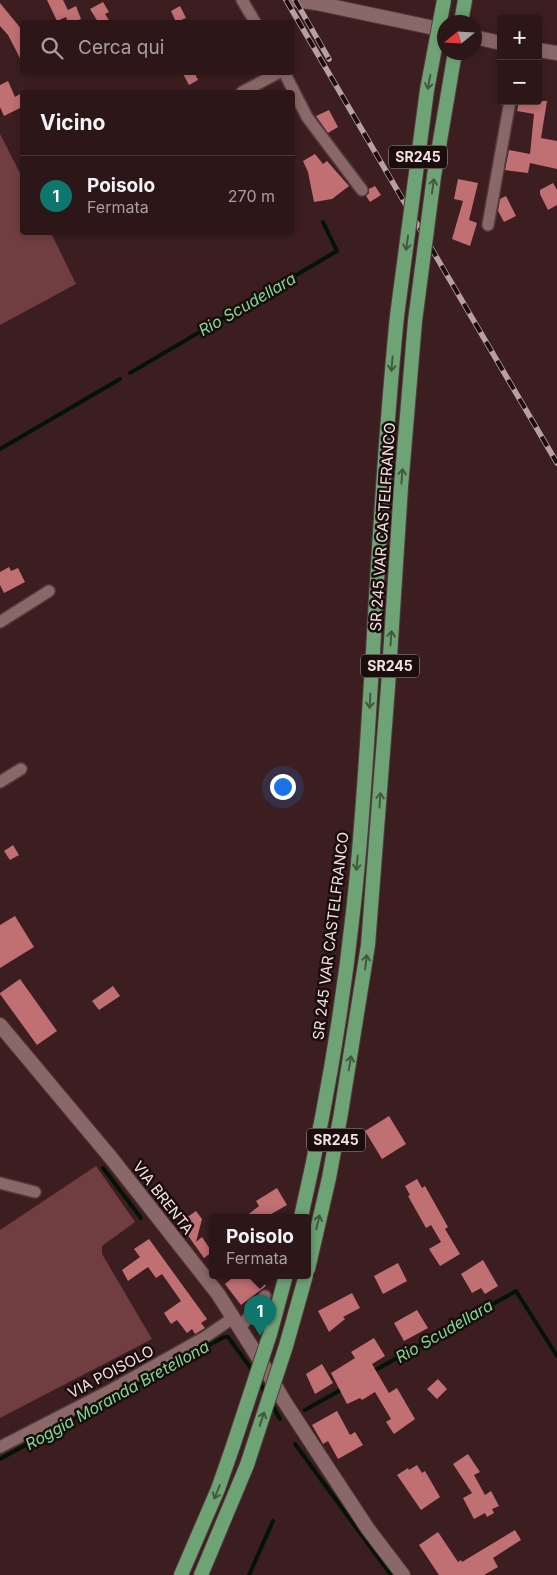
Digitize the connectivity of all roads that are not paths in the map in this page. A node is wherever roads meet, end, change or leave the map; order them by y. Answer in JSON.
{"nodes":[{"id":1,"x":242,"y":0,"type":"edge"},
{"id":2,"x":295,"y":0,"type":"edge"},
{"id":3,"x":444,"y":0,"type":"edge"},
{"id":4,"x":465,"y":0,"type":"edge"},
{"id":5,"x":317,"y":1,"type":"edge"},
{"id":6,"x":462,"y":15,"type":"edge"},
{"id":7,"x":254,"y":20,"type":"edge"},
{"id":8,"x":437,"y":28,"type":"edge"},
{"id":9,"x":482,"y":38,"type":"edge"},
{"id":10,"x":497,"y":41,"type":"edge"},
{"id":11,"x":542,"y":51,"type":"edge"},
{"id":12,"x":557,"y":53,"type":"edge"},
{"id":13,"x":454,"y":60,"type":"edge"},
{"id":14,"x":274,"y":75,"type":"edge"},
{"id":15,"x":286,"y":75,"type":"edge"},
{"id":16,"x":246,"y":90,"type":"edge"},
{"id":17,"x":293,"y":90,"type":"edge"},
{"id":18,"x":295,"y":94,"type":"edge"},
{"id":19,"x":509,"y":105,"type":"edge"},
{"id":20,"x":362,"y":190,"type":"dead end"},
{"id":21,"x":488,"y":225,"type":"dead end"},
{"id":22,"x":48,"y":590,"type":"dead end"},
{"id":23,"x":0,"y":622,"type":"edge"},
{"id":24,"x":21,"y":770,"type":"dead end"},
{"id":25,"x":0,"y":782,"type":"edge"},
{"id":26,"x":0,"y":1025,"type":"edge"},
{"id":27,"x":0,"y":1183,"type":"edge"},
{"id":28,"x":35,"y":1192,"type":"dead end"},
{"id":29,"x":302,"y":1214,"type":"edge"},
{"id":30,"x":311,"y":1256,"type":"edge"},
{"id":31,"x":285,"y":1279,"type":"edge"},
{"id":32,"x":305,"y":1279,"type":"edge"},
{"id":33,"x":266,"y":1296,"type":"dead end"},
{"id":34,"x":236,"y":1323,"type":"junction"},
{"id":35,"x":0,"y":1447,"type":"edge"},
{"id":36,"x":181,"y":1575,"type":"edge"},
{"id":37,"x":201,"y":1575,"type":"edge"},
{"id":38,"x":403,"y":1575,"type":"edge"}],
"edges":[{"from":1,"to":7,"type":"street"},
{"from":2,"to":5,"type":"street"},
{"from":3,"to":29,"type":"highway","name":"SR 245 VAR CASTELFRANCO","number":"SR245","one_way":true,"bridge":true},
{"from":4,"to":6,"type":"highway"},
{"from":5,"to":8,"type":"street"},
{"from":9,"to":10,"type":"street"},
{"from":11,"to":12,"type":"street"},
{"from":30,"to":13,"type":"highway","name":"SR 245 VAR CASTELFRANCO","number":"SR245","one_way":true,"bridge":true},
{"from":14,"to":16,"type":"street"},
{"from":15,"to":17,"type":"street"},
{"from":18,"to":20,"type":"street"},
{"from":19,"to":21,"type":"street"},
{"from":22,"to":23,"type":"street"},
{"from":24,"to":25,"type":"street"},
{"from":26,"to":34,"type":"street","name":"VIA BRENTA"},
{"from":27,"to":28,"type":"street"},
{"from":31,"to":36,"type":"highway","one_way":true,"bridge":true},
{"from":37,"to":32,"type":"highway","one_way":true,"bridge":true},
{"from":33,"to":34,"type":"street","name":"VIA POISOLO"},
{"from":34,"to":35,"type":"street","name":"VIA POISOLO"},
{"from":34,"to":38,"type":"street","name":"VIA BRENTA"}]}
